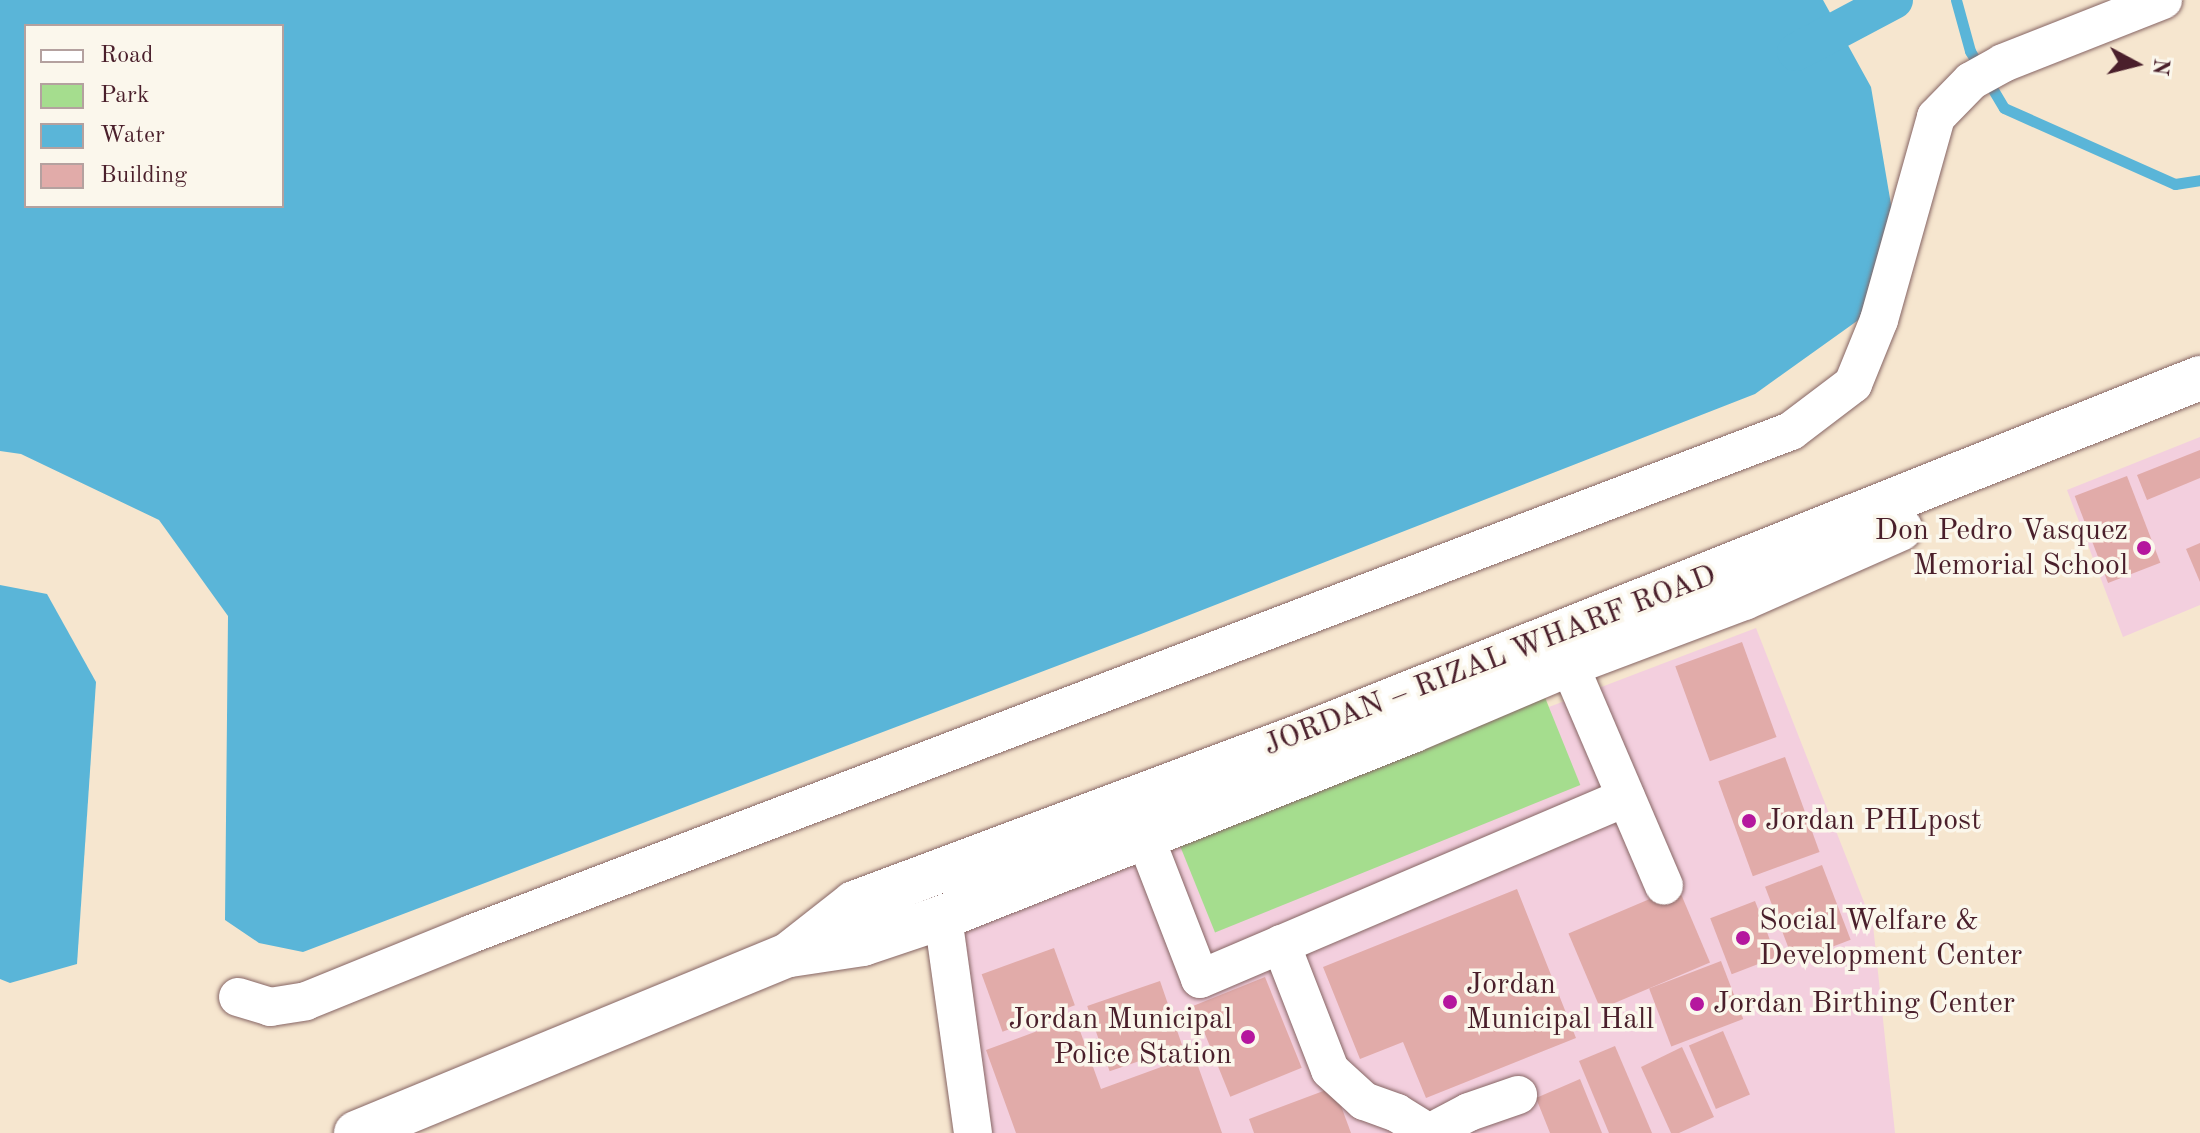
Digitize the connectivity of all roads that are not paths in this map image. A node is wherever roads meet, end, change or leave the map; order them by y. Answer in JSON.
{"nodes":[{"id":1,"x":2163,"y":0,"type":"edge"},
{"id":2,"x":2200,"y":378,"type":"edge"},
{"id":3,"x":2200,"y":398,"type":"edge"},
{"id":4,"x":1569,"y":664,"type":"junction"},
{"id":5,"x":1626,"y":797,"type":"junction"},
{"id":6,"x":1145,"y":837,"type":"junction"},
{"id":7,"x":1664,"y":886,"type":"dead end"},
{"id":8,"x":943,"y":917,"type":"junction"},
{"id":9,"x":1281,"y":944,"type":"junction"},
{"id":10,"x":788,"y":955,"type":"junction"},
{"id":11,"x":238,"y":997,"type":"dead end"},
{"id":12,"x":1518,"y":1095,"type":"dead end"},
{"id":13,"x":356,"y":1133,"type":"edge"},
{"id":14,"x":973,"y":1133,"type":"edge"},
{"id":15,"x":1429,"y":1133,"type":"edge"}],
"edges":[{"from":1,"to":11,"type":"street"},
{"from":2,"to":10,"type":"main road","name":"JORDAN – RIZAL WHARF ROAD"},
{"from":3,"to":4,"type":"main road","name":"JORDAN – RIZAL WHARF ROAD"},
{"from":4,"to":5,"type":"street"},
{"from":4,"to":6,"type":"main road","name":"JORDAN – RIZAL WHARF ROAD"},
{"from":5,"to":7,"type":"street"},
{"from":5,"to":9,"type":"street"},
{"from":6,"to":8,"type":"main road","name":"JORDAN – RIZAL WHARF ROAD"},
{"from":6,"to":9,"type":"street"},
{"from":8,"to":10,"type":"main road","name":"JORDAN – RIZAL WHARF ROAD"},
{"from":8,"to":14,"type":"street"},
{"from":9,"to":15,"type":"street"},
{"from":10,"to":13,"type":"main road","name":"JORDAN – RIZAL WHARF ROAD"},
{"from":12,"to":15,"type":"street"}]}
